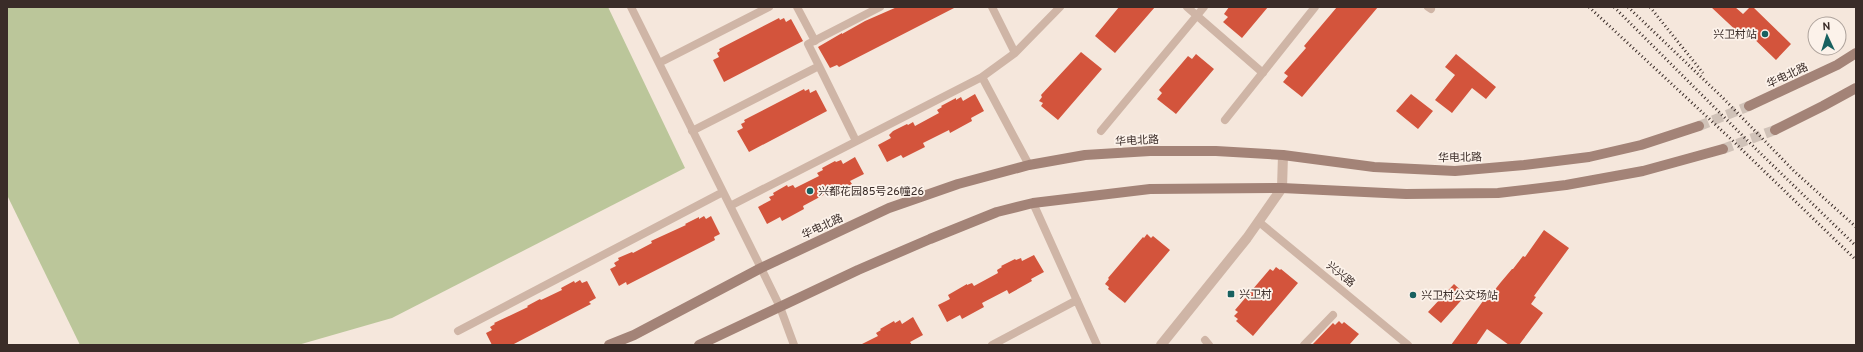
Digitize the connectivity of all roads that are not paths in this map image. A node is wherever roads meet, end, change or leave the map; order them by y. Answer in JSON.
{"nodes":[{"id":1,"x":631,"y":7,"type":"edge"},
{"id":2,"x":769,"y":7,"type":"edge"},
{"id":3,"x":797,"y":7,"type":"edge"},
{"id":4,"x":880,"y":7,"type":"edge"},
{"id":5,"x":992,"y":7,"type":"edge"},
{"id":6,"x":1060,"y":7,"type":"edge"},
{"id":7,"x":1187,"y":7,"type":"edge"},
{"id":8,"x":1204,"y":7,"type":"edge"},
{"id":9,"x":1315,"y":7,"type":"edge"},
{"id":10,"x":1197,"y":15,"type":"junction"},
{"id":11,"x":815,"y":41,"type":"junction"},
{"id":12,"x":1015,"y":53,"type":"junction"},
{"id":13,"x":1856,"y":54,"type":"edge"},
{"id":14,"x":658,"y":63,"type":"junction"},
{"id":15,"x":819,"y":66,"type":"junction"},
{"id":16,"x":1263,"y":73,"type":"junction"},
{"id":17,"x":982,"y":77,"type":"junction"},
{"id":18,"x":1856,"y":88,"type":"edge"},
{"id":19,"x":1749,"y":106,"type":"tunnel mouth"},
{"id":20,"x":1225,"y":120,"type":"dead end"},
{"id":21,"x":1699,"y":126,"type":"tunnel mouth"},
{"id":22,"x":1101,"y":130,"type":"dead end"},
{"id":23,"x":1775,"y":130,"type":"tunnel mouth"},
{"id":24,"x":692,"y":132,"type":"junction"},
{"id":25,"x":856,"y":142,"type":"junction"},
{"id":26,"x":1723,"y":149,"type":"tunnel mouth"},
{"id":27,"x":1283,"y":155,"type":"junction"},
{"id":28,"x":1029,"y":165,"type":"junction"},
{"id":29,"x":1282,"y":188,"type":"junction"},
{"id":30,"x":723,"y":192,"type":"junction"},
{"id":31,"x":1033,"y":203,"type":"junction"},
{"id":32,"x":730,"y":206,"type":"junction"},
{"id":33,"x":1259,"y":222,"type":"junction"},
{"id":34,"x":761,"y":268,"type":"junction"},
{"id":35,"x":1077,"y":300,"type":"junction"},
{"id":36,"x":780,"y":307,"type":"junction"},
{"id":37,"x":1333,"y":315,"type":"dead end"},
{"id":38,"x":458,"y":331,"type":"dead end"},
{"id":39,"x":609,"y":345,"type":"edge"},
{"id":40,"x":700,"y":345,"type":"edge"},
{"id":41,"x":794,"y":345,"type":"edge"},
{"id":42,"x":992,"y":345,"type":"edge"},
{"id":43,"x":1097,"y":345,"type":"edge"},
{"id":44,"x":1161,"y":345,"type":"edge"},
{"id":45,"x":1304,"y":345,"type":"edge"},
{"id":46,"x":1408,"y":345,"type":"edge"}],
"edges":[{"from":1,"to":14,"type":"lane"},
{"from":2,"to":14,"type":"lane"},
{"from":3,"to":11,"type":"lane"},
{"from":4,"to":11,"type":"lane"},
{"from":5,"to":12,"type":"lane"},
{"from":6,"to":12,"type":"lane"},
{"from":7,"to":10,"type":"lane"},
{"from":8,"to":10,"type":"lane"},
{"from":9,"to":16,"type":"lane"},
{"from":10,"to":16,"type":"lane"},
{"from":10,"to":22,"type":"lane"},
{"from":11,"to":15,"type":"lane"},
{"from":12,"to":17,"type":"lane"},
{"from":13,"to":19,"type":"main road","name":"华电北路"},
{"from":14,"to":24,"type":"lane"},
{"from":15,"to":24,"type":"lane"},
{"from":15,"to":25,"type":"lane"},
{"from":16,"to":20,"type":"lane"},
{"from":17,"to":25,"type":"lane"},
{"from":17,"to":28,"type":"lane"},
{"from":18,"to":23,"type":"main road"},
{"from":21,"to":27,"type":"main road","name":"华电北路"},
{"from":24,"to":30,"type":"lane"},
{"from":25,"to":32,"type":"lane"},
{"from":26,"to":29,"type":"main road"},
{"from":27,"to":28,"type":"main road","name":"华电北路"},
{"from":27,"to":29,"type":"street"},
{"from":28,"to":34,"type":"main road","name":"华电北路"},
{"from":29,"to":31,"type":"main road"},
{"from":29,"to":33,"type":"street"},
{"from":30,"to":32,"type":"lane"},
{"from":30,"to":38,"type":"lane"},
{"from":31,"to":35,"type":"lane"},
{"from":31,"to":36,"type":"main road"},
{"from":32,"to":34,"type":"lane"},
{"from":33,"to":44,"type":"street"},
{"from":33,"to":46,"type":"lane","name":"兴兴路"},
{"from":34,"to":36,"type":"lane"},
{"from":34,"to":39,"type":"main road","name":"华电北路"},
{"from":35,"to":42,"type":"lane"},
{"from":35,"to":43,"type":"lane"},
{"from":36,"to":40,"type":"main road"},
{"from":36,"to":41,"type":"lane"},
{"from":37,"to":45,"type":"lane"}]}
